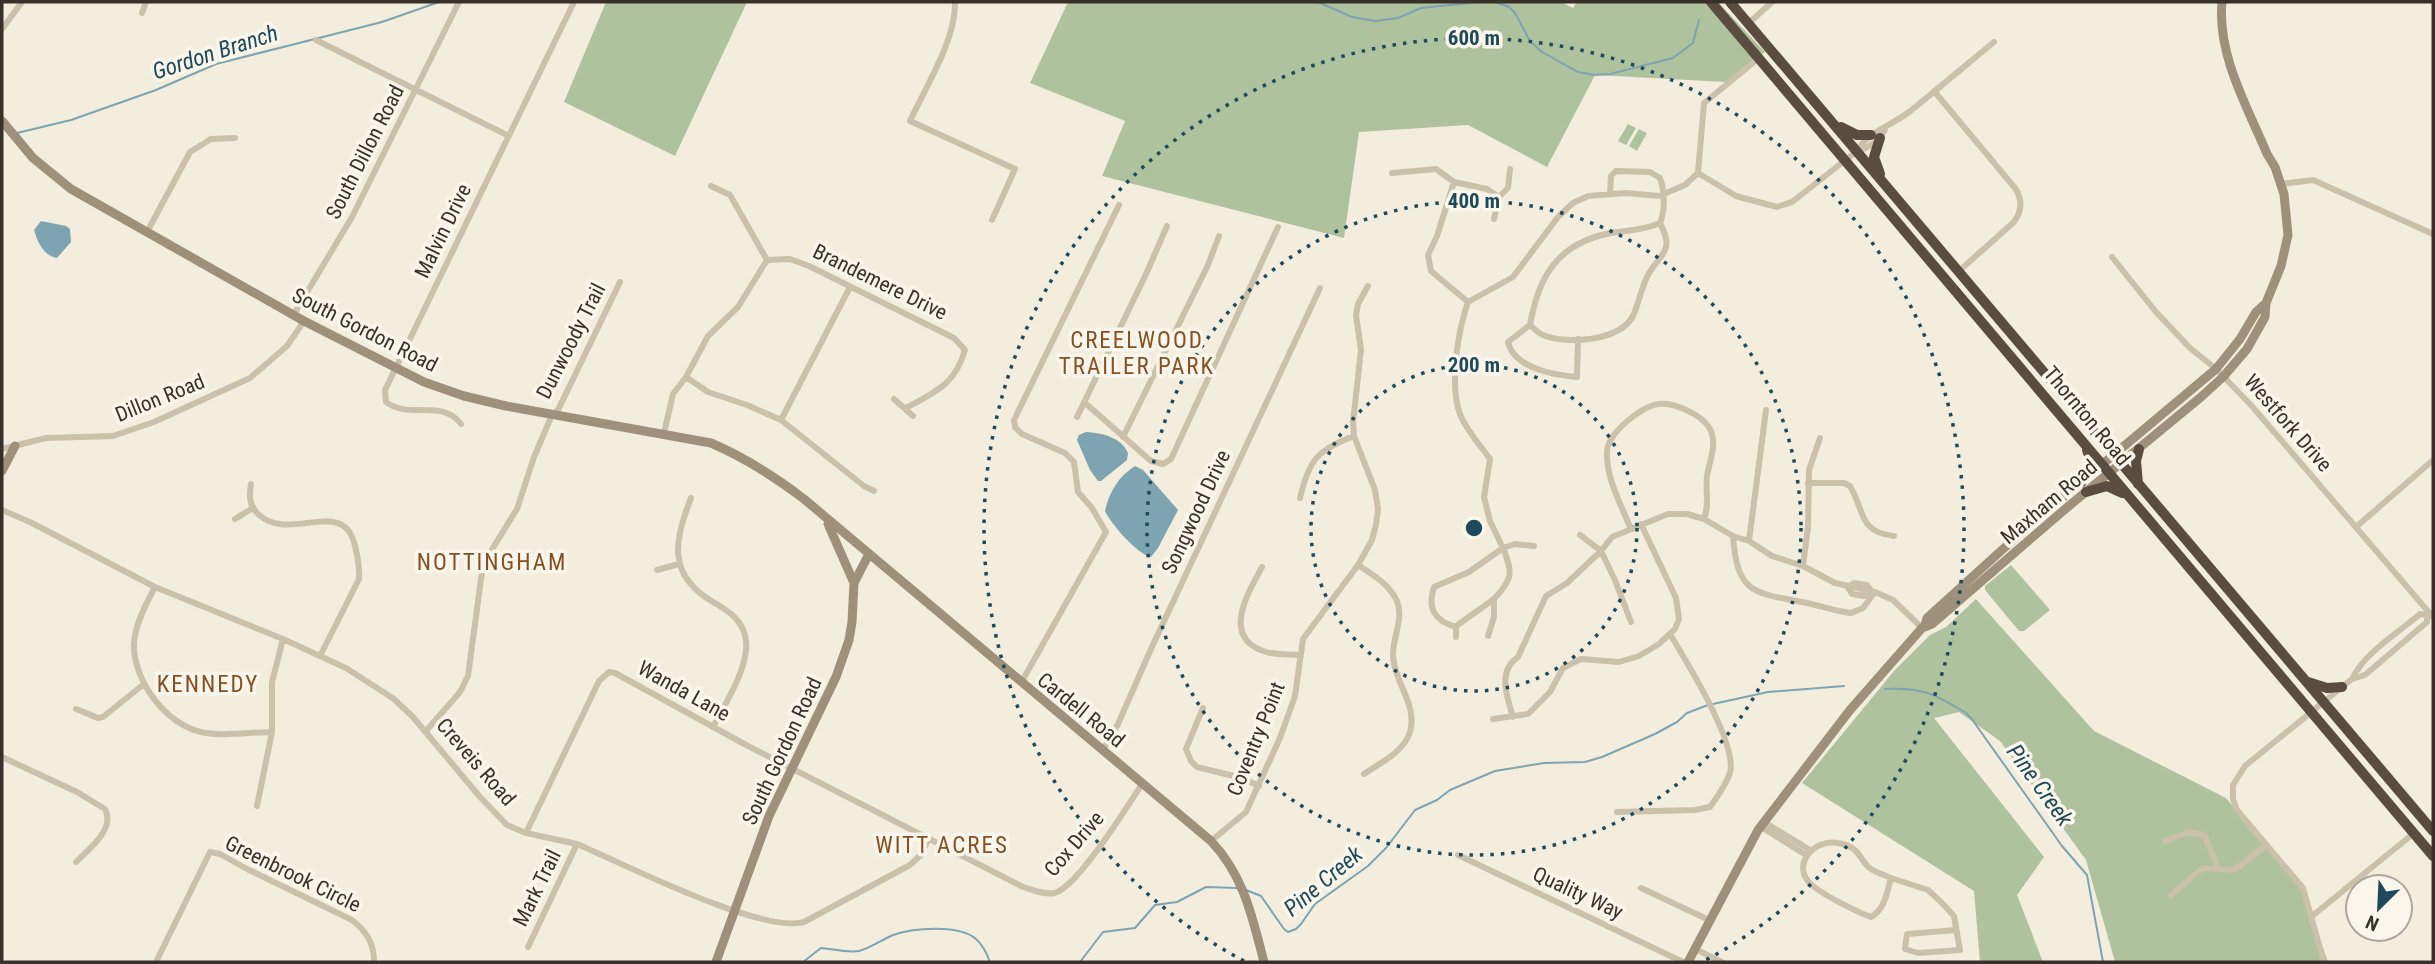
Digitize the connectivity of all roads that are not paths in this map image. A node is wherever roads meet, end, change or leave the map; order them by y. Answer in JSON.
{"nodes":[{"id":1,"x":22,"y":2,"type":"edge"},
{"id":2,"x":146,"y":2,"type":"edge"},
{"id":3,"x":458,"y":2,"type":"edge"},
{"id":4,"x":574,"y":2,"type":"edge"},
{"id":5,"x":955,"y":2,"type":"edge"},
{"id":6,"x":1712,"y":2,"type":"edge"},
{"id":7,"x":1730,"y":2,"type":"edge"},
{"id":8,"x":1772,"y":2,"type":"edge"},
{"id":9,"x":2222,"y":2,"type":"edge"},
{"id":10,"x":142,"y":13,"type":"dead end"},
{"id":11,"x":1749,"y":23,"type":"junction"},
{"id":12,"x":2,"y":29,"type":"edge"},
{"id":13,"x":316,"y":40,"type":"dead end"},
{"id":14,"x":1994,"y":42,"type":"dead end"},
{"id":15,"x":1759,"y":58,"type":"junction"},
{"id":16,"x":415,"y":91,"type":"junction"},
{"id":17,"x":1934,"y":91,"type":"junction"},
{"id":18,"x":2,"y":121,"type":"edge"},
{"id":19,"x":1831,"y":121,"type":"junction"},
{"id":20,"x":1879,"y":134,"type":"junction"},
{"id":21,"x":509,"y":136,"type":"junction"},
{"id":22,"x":235,"y":138,"type":"dead end"},
{"id":23,"x":1857,"y":151,"type":"junction"},
{"id":24,"x":1845,"y":160,"type":"junction"},
{"id":25,"x":1510,"y":169,"type":"dead end"},
{"id":26,"x":1392,"y":173,"type":"dead end"},
{"id":27,"x":1698,"y":173,"type":"junction"},
{"id":28,"x":1454,"y":183,"type":"junction"},
{"id":29,"x":2281,"y":184,"type":"junction"},
{"id":30,"x":1886,"y":185,"type":"junction"},
{"id":31,"x":711,"y":186,"type":"dead end"},
{"id":32,"x":1610,"y":194,"type":"junction"},
{"id":33,"x":1663,"y":194,"type":"junction"},
{"id":34,"x":1499,"y":197,"type":"junction"},
{"id":35,"x":1119,"y":205,"type":"dead end"},
{"id":36,"x":1494,"y":219,"type":"dead end"},
{"id":37,"x":992,"y":220,"type":"dead end"},
{"id":38,"x":1660,"y":223,"type":"junction"},
{"id":39,"x":1167,"y":226,"type":"dead end"},
{"id":40,"x":1278,"y":227,"type":"dead end"},
{"id":41,"x":147,"y":232,"type":"junction"},
{"id":42,"x":2433,"y":234,"type":"edge"},
{"id":43,"x":1219,"y":236,"type":"dead end"},
{"id":44,"x":2112,"y":257,"type":"dead end"},
{"id":45,"x":767,"y":260,"type":"junction"},
{"id":46,"x":1959,"y":271,"type":"junction"},
{"id":47,"x":620,"y":282,"type":"dead end"},
{"id":48,"x":850,"y":286,"type":"junction"},
{"id":49,"x":1368,"y":286,"type":"dead end"},
{"id":50,"x":1320,"y":288,"type":"dead end"},
{"id":51,"x":1468,"y":302,"type":"junction"},
{"id":52,"x":2266,"y":303,"type":"junction"},
{"id":53,"x":294,"y":314,"type":"junction"},
{"id":54,"x":304,"y":321,"type":"junction"},
{"id":55,"x":1530,"y":325,"type":"junction"},
{"id":56,"x":1578,"y":339,"type":"junction"},
{"id":57,"x":395,"y":369,"type":"junction"},
{"id":58,"x":2216,"y":369,"type":"junction"},
{"id":59,"x":686,"y":377,"type":"junction"},
{"id":60,"x":2224,"y":377,"type":"junction"},
{"id":61,"x":894,"y":399,"type":"dead end"},
{"id":62,"x":1084,"y":402,"type":"junction"},
{"id":63,"x":906,"y":408,"type":"junction"},
{"id":64,"x":1766,"y":410,"type":"dead end"},
{"id":65,"x":552,"y":415,"type":"junction"},
{"id":66,"x":914,"y":416,"type":"dead end"},
{"id":67,"x":1077,"y":417,"type":"dead end"},
{"id":68,"x":781,"y":420,"type":"junction"},
{"id":69,"x":461,"y":424,"type":"dead end"},
{"id":70,"x":664,"y":433,"type":"junction"},
{"id":71,"x":1354,"y":436,"type":"junction"},
{"id":72,"x":1123,"y":437,"type":"junction"},
{"id":73,"x":1819,"y":438,"type":"dead end"},
{"id":74,"x":2085,"y":444,"type":"junction"},
{"id":75,"x":15,"y":446,"type":"junction"},
{"id":76,"x":2,"y":449,"type":"edge"},
{"id":77,"x":2139,"y":449,"type":"junction"},
{"id":78,"x":2118,"y":460,"type":"junction"},
{"id":79,"x":2432,"y":461,"type":"edge"},
{"id":80,"x":2106,"y":469,"type":"junction"},
{"id":81,"x":2,"y":471,"type":"edge"},
{"id":82,"x":1808,"y":483,"type":"junction"},
{"id":83,"x":251,"y":484,"type":"dead end"},
{"id":84,"x":2138,"y":484,"type":"junction"},
{"id":85,"x":2084,"y":488,"type":"junction"},
{"id":86,"x":874,"y":491,"type":"dead end"},
{"id":87,"x":691,"y":498,"type":"dead end"},
{"id":88,"x":1300,"y":498,"type":"dead end"},
{"id":89,"x":2131,"y":498,"type":"junction"},
{"id":90,"x":253,"y":508,"type":"junction"},
{"id":91,"x":2,"y":510,"type":"edge"},
{"id":92,"x":235,"y":519,"type":"dead end"},
{"id":93,"x":825,"y":519,"type":"junction"},
{"id":94,"x":1704,"y":519,"type":"junction"},
{"id":95,"x":1640,"y":524,"type":"junction"},
{"id":96,"x":2356,"y":527,"type":"junction"},
{"id":97,"x":1630,"y":529,"type":"junction"},
{"id":98,"x":2021,"y":532,"type":"junction"},
{"id":99,"x":1580,"y":535,"type":"dead end"},
{"id":100,"x":1733,"y":536,"type":"junction"},
{"id":101,"x":1894,"y":536,"type":"dead end"},
{"id":102,"x":1749,"y":541,"type":"junction"},
{"id":103,"x":1534,"y":546,"type":"dead end"},
{"id":104,"x":1503,"y":548,"type":"junction"},
{"id":105,"x":1601,"y":551,"type":"junction"},
{"id":106,"x":869,"y":554,"type":"junction"},
{"id":107,"x":680,"y":564,"type":"junction"},
{"id":108,"x":1358,"y":565,"type":"junction"},
{"id":109,"x":1803,"y":566,"type":"junction"},
{"id":110,"x":1262,"y":567,"type":"dead end"},
{"id":111,"x":657,"y":570,"type":"dead end"},
{"id":112,"x":1988,"y":576,"type":"junction"},
{"id":113,"x":854,"y":583,"type":"junction"},
{"id":114,"x":155,"y":587,"type":"junction"},
{"id":115,"x":1873,"y":591,"type":"junction"},
{"id":116,"x":1494,"y":599,"type":"junction"},
{"id":117,"x":2430,"y":615,"type":"edge"},
{"id":118,"x":1631,"y":622,"type":"dead end"},
{"id":119,"x":1923,"y":626,"type":"junction"},
{"id":120,"x":1456,"y":627,"type":"junction"},
{"id":121,"x":1670,"y":634,"type":"junction"},
{"id":122,"x":1488,"y":636,"type":"dead end"},
{"id":123,"x":1455,"y":637,"type":"dead end"},
{"id":124,"x":283,"y":639,"type":"junction"},
{"id":125,"x":1300,"y":655,"type":"junction"},
{"id":126,"x":320,"y":656,"type":"junction"},
{"id":127,"x":2305,"y":681,"type":"junction"},
{"id":128,"x":1021,"y":683,"type":"junction"},
{"id":129,"x":144,"y":684,"type":"junction"},
{"id":130,"x":2342,"y":687,"type":"junction"},
{"id":131,"x":2324,"y":702,"type":"junction"},
{"id":132,"x":1203,"y":708,"type":"dead end"},
{"id":133,"x":76,"y":709,"type":"dead end"},
{"id":134,"x":2312,"y":712,"type":"junction"},
{"id":135,"x":1513,"y":718,"type":"junction"},
{"id":136,"x":1493,"y":719,"type":"dead end"},
{"id":137,"x":713,"y":727,"type":"junction"},
{"id":138,"x":426,"y":731,"type":"junction"},
{"id":139,"x":272,"y":732,"type":"junction"},
{"id":140,"x":1103,"y":750,"type":"junction"},
{"id":141,"x":2,"y":757,"type":"edge"},
{"id":142,"x":791,"y":767,"type":"junction"},
{"id":143,"x":1364,"y":774,"type":"dead end"},
{"id":144,"x":1142,"y":784,"type":"junction"},
{"id":145,"x":1259,"y":786,"type":"junction"},
{"id":146,"x":257,"y":806,"type":"dead end"},
{"id":147,"x":1617,"y":812,"type":"dead end"},
{"id":148,"x":1763,"y":825,"type":"junction"},
{"id":149,"x":2433,"y":831,"type":"edge"},
{"id":150,"x":526,"y":833,"type":"junction"},
{"id":151,"x":2414,"y":833,"type":"junction"},
{"id":152,"x":929,"y":838,"type":"junction"},
{"id":153,"x":1211,"y":841,"type":"junction"},
{"id":154,"x":2165,"y":841,"type":"dead end"},
{"id":155,"x":578,"y":844,"type":"junction"},
{"id":156,"x":2267,"y":845,"type":"junction"},
{"id":157,"x":1808,"y":853,"type":"junction"},
{"id":158,"x":1458,"y":855,"type":"dead end"},
{"id":159,"x":2433,"y":856,"type":"edge"},
{"id":160,"x":76,"y":862,"type":"dead end"},
{"id":161,"x":2218,"y":867,"type":"junction"},
{"id":162,"x":1891,"y":878,"type":"junction"},
{"id":163,"x":1642,"y":888,"type":"dead end"},
{"id":164,"x":2171,"y":895,"type":"dead end"},
{"id":165,"x":733,"y":912,"type":"junction"},
{"id":166,"x":2311,"y":917,"type":"junction"},
{"id":167,"x":1709,"y":920,"type":"junction"},
{"id":168,"x":1956,"y":930,"type":"junction"},
{"id":169,"x":528,"y":947,"type":"dead end"},
{"id":170,"x":1695,"y":949,"type":"junction"},
{"id":171,"x":156,"y":962,"type":"edge"},
{"id":172,"x":374,"y":962,"type":"edge"},
{"id":173,"x":716,"y":962,"type":"edge"},
{"id":174,"x":1264,"y":962,"type":"edge"},
{"id":175,"x":1686,"y":962,"type":"edge"},
{"id":176,"x":1722,"y":962,"type":"edge"},
{"id":177,"x":2324,"y":962,"type":"edge"}],
"edges":[{"from":1,"to":12,"type":"street"},
{"from":2,"to":10,"type":"street"},
{"from":3,"to":16,"type":"street","name":"South Dillon Road"},
{"from":4,"to":21,"type":"street","name":"Malvin Drive"},
{"from":5,"to":37,"type":"street"},
{"from":6,"to":15,"type":"highway","name":"Thornton Road"},
{"from":7,"to":11,"type":"highway","name":"Thornton Road"},
{"from":8,"to":11,"type":"street"},
{"from":9,"to":29,"type":"street","name":"Maxham Road"},
{"from":11,"to":19,"type":"highway","name":"Thornton Road"},
{"from":13,"to":16,"type":"street"},
{"from":14,"to":17,"type":"street"},
{"from":15,"to":24,"type":"highway","name":"Thornton Road"},
{"from":15,"to":27,"type":"street"},
{"from":16,"to":21,"type":"street"},
{"from":16,"to":53,"type":"street","name":"South Dillon Road"},
{"from":17,"to":20,"type":"street"},
{"from":17,"to":46,"type":"street"},
{"from":18,"to":41,"type":"street","name":"South Gordon Road"},
{"from":19,"to":20,"type":"highway"},
{"from":19,"to":23,"type":"highway","name":"Thornton Road"},
{"from":20,"to":23,"type":"street"},
{"from":20,"to":30,"type":"highway"},
{"from":21,"to":57,"type":"street","name":"Malvin Drive"},
{"from":22,"to":41,"type":"street"},
{"from":23,"to":24,"type":"street"},
{"from":23,"to":30,"type":"highway","name":"Thornton Road"},
{"from":24,"to":27,"type":"street"},
{"from":24,"to":74,"type":"highway","name":"Thornton Road"},
{"from":25,"to":34,"type":"street"},
{"from":26,"to":28,"type":"street"},
{"from":27,"to":33,"type":"street"},
{"from":28,"to":34,"type":"street"},
{"from":28,"to":51,"type":"street"},
{"from":29,"to":42,"type":"street"},
{"from":29,"to":52,"type":"street","name":"Maxham Road"},
{"from":30,"to":46,"type":"highway","name":"Thornton Road"},
{"from":31,"to":45,"type":"street"},
{"from":32,"to":33,"type":"street"},
{"from":32,"to":33,"type":"street"},
{"from":32,"to":51,"type":"street"},
{"from":33,"to":38,"type":"street"},
{"from":34,"to":36,"type":"street"},
{"from":35,"to":128,"type":"street"},
{"from":38,"to":55,"type":"street"},
{"from":38,"to":56,"type":"street"},
{"from":39,"to":62,"type":"street"},
{"from":40,"to":72,"type":"street"},
{"from":41,"to":53,"type":"street","name":"South Gordon Road"},
{"from":43,"to":72,"type":"street"},
{"from":44,"to":58,"type":"street","name":"Westfork Drive"},
{"from":45,"to":48,"type":"street","name":"Brandemere Drive"},
{"from":45,"to":59,"type":"street"},
{"from":46,"to":78,"type":"highway","name":"Thornton Road"},
{"from":47,"to":65,"type":"street","name":"Dunwoody Trail"},
{"from":48,"to":63,"type":"street","name":"Brandemere Drive"},
{"from":48,"to":68,"type":"street"},
{"from":49,"to":71,"type":"street","name":"Coventry Point"},
{"from":50,"to":140,"type":"street","name":"Songwood Drive"},
{"from":51,"to":104,"type":"street"},
{"from":52,"to":58,"type":"street","name":"Maxham Road"},
{"from":52,"to":60,"type":"street","name":"Maxham Road"},
{"from":53,"to":54,"type":"street","name":"South Gordon Road"},
{"from":54,"to":57,"type":"street","name":"South Gordon Road"},
{"from":54,"to":75,"type":"street","name":"Dillon Road"},
{"from":55,"to":56,"type":"street"},
{"from":55,"to":56,"type":"street"},
{"from":57,"to":65,"type":"street","name":"South Gordon Road"},
{"from":57,"to":69,"type":"street","name":"Malvin Drive"},
{"from":58,"to":60,"type":"street","name":"Westfork Drive"},
{"from":58,"to":78,"type":"street","name":"Maxham Road"},
{"from":59,"to":68,"type":"street"},
{"from":59,"to":70,"type":"street"},
{"from":60,"to":77,"type":"street","name":"Maxham Road"},
{"from":60,"to":96,"type":"street","name":"Westfork Drive"},
{"from":61,"to":63,"type":"street"},
{"from":62,"to":67,"type":"street"},
{"from":62,"to":72,"type":"street"},
{"from":63,"to":66,"type":"street"},
{"from":64,"to":102,"type":"street"},
{"from":65,"to":70,"type":"street","name":"South Gordon Road"},
{"from":65,"to":138,"type":"street","name":"Dunwoody Trail"},
{"from":68,"to":86,"type":"street"},
{"from":70,"to":93,"type":"street","name":"South Gordon Road"},
{"from":71,"to":88,"type":"street"},
{"from":71,"to":108,"type":"street","name":"Coventry Point"},
{"from":73,"to":82,"type":"street"},
{"from":74,"to":80,"type":"highway","name":"Thornton Road"},
{"from":74,"to":85,"type":"highway"},
{"from":75,"to":76,"type":"street","name":"Dillon Road"},
{"from":75,"to":81,"type":"street"},
{"from":77,"to":78,"type":"street","name":"Maxham Road"},
{"from":77,"to":84,"type":"highway"},
{"from":78,"to":80,"type":"street","name":"Maxham Road"},
{"from":78,"to":84,"type":"highway","name":"Thornton Road"},
{"from":79,"to":96,"type":"street"},
{"from":80,"to":85,"type":"street","name":"Maxham Road"},
{"from":80,"to":89,"type":"highway","name":"Thornton Road"},
{"from":82,"to":101,"type":"street"},
{"from":82,"to":109,"type":"street"},
{"from":83,"to":90,"type":"street"},
{"from":84,"to":127,"type":"highway","name":"Thornton Road"},
{"from":85,"to":89,"type":"highway"},
{"from":85,"to":98,"type":"street","name":"Maxham Road"},
{"from":85,"to":112,"type":"street","name":"Maxham Road"},
{"from":87,"to":107,"type":"street"},
{"from":89,"to":134,"type":"highway","name":"Thornton Road"},
{"from":90,"to":92,"type":"street"},
{"from":90,"to":126,"type":"street"},
{"from":91,"to":114,"type":"street","name":"Creveis Road"},
{"from":93,"to":106,"type":"street","name":"Cardell Road"},
{"from":93,"to":113,"type":"street"},
{"from":94,"to":95,"type":"street"},
{"from":94,"to":97,"type":"street"},
{"from":94,"to":100,"type":"street"},
{"from":95,"to":97,"type":"street"},
{"from":95,"to":121,"type":"street"},
{"from":96,"to":117,"type":"street","name":"Westfork Drive"},
{"from":97,"to":105,"type":"street"},
{"from":98,"to":112,"type":"street"},
{"from":98,"to":119,"type":"street","name":"Maxham Road"},
{"from":99,"to":105,"type":"street"},
{"from":100,"to":102,"type":"street"},
{"from":100,"to":115,"type":"street"},
{"from":102,"to":109,"type":"street"},
{"from":103,"to":104,"type":"street"},
{"from":104,"to":116,"type":"street"},
{"from":104,"to":120,"type":"street"},
{"from":105,"to":118,"type":"street"},
{"from":105,"to":135,"type":"street"},
{"from":106,"to":113,"type":"street","name":"South Gordon Road"},
{"from":106,"to":128,"type":"street","name":"Cardell Road"},
{"from":107,"to":111,"type":"street"},
{"from":107,"to":137,"type":"street"},
{"from":108,"to":125,"type":"street","name":"Coventry Point"},
{"from":108,"to":143,"type":"street"},
{"from":109,"to":115,"type":"street"},
{"from":110,"to":125,"type":"street"},
{"from":112,"to":119,"type":"street","name":"Maxham Road"},
{"from":113,"to":142,"type":"street","name":"South Gordon Road"},
{"from":114,"to":124,"type":"street","name":"Creveis Road"},
{"from":114,"to":129,"type":"street"},
{"from":115,"to":119,"type":"street"},
{"from":116,"to":120,"type":"street"},
{"from":116,"to":122,"type":"street"},
{"from":117,"to":130,"type":"street"},
{"from":119,"to":148,"type":"street","name":"Maxham Road"},
{"from":120,"to":123,"type":"street"},
{"from":121,"to":135,"type":"street"},
{"from":121,"to":147,"type":"street"},
{"from":124,"to":126,"type":"street","name":"Creveis Road"},
{"from":124,"to":139,"type":"street"},
{"from":125,"to":145,"type":"street","name":"Coventry Point"},
{"from":126,"to":138,"type":"street","name":"Creveis Road"},
{"from":127,"to":130,"type":"highway"},
{"from":127,"to":131,"type":"highway","name":"Thornton Road"},
{"from":128,"to":140,"type":"street","name":"Cardell Road"},
{"from":129,"to":133,"type":"street"},
{"from":129,"to":139,"type":"street"},
{"from":130,"to":131,"type":"street"},
{"from":131,"to":134,"type":"street"},
{"from":131,"to":149,"type":"highway","name":"Thornton Road"},
{"from":132,"to":145,"type":"street"},
{"from":134,"to":151,"type":"highway","name":"Thornton Road"},
{"from":134,"to":156,"type":"street"},
{"from":135,"to":136,"type":"street"},
{"from":137,"to":142,"type":"street","name":"Wanda Lane"},
{"from":137,"to":150,"type":"street","name":"Wanda Lane"},
{"from":138,"to":150,"type":"street","name":"Creveis Road"},
{"from":139,"to":146,"type":"street"},
{"from":140,"to":144,"type":"street","name":"Cardell Road"},
{"from":141,"to":160,"type":"street"},
{"from":142,"to":152,"type":"street","name":"Cox Drive"},
{"from":142,"to":165,"type":"street","name":"South Gordon Road"},
{"from":144,"to":152,"type":"street","name":"Cox Drive"},
{"from":144,"to":153,"type":"street","name":"Cardell Road"},
{"from":145,"to":153,"type":"street","name":"Coventry Point"},
{"from":148,"to":157,"type":"street"},
{"from":148,"to":167,"type":"street","name":"Maxham Road"},
{"from":150,"to":155,"type":"street","name":"Creveis Road"},
{"from":151,"to":159,"type":"highway","name":"Thornton Road"},
{"from":151,"to":166,"type":"street"},
{"from":152,"to":165,"type":"street","name":"Creveis Road"},
{"from":153,"to":174,"type":"street","name":"Cardell Road"},
{"from":154,"to":161,"type":"street"},
{"from":155,"to":165,"type":"street","name":"Creveis Road"},
{"from":155,"to":169,"type":"street","name":"Mark Trail"},
{"from":156,"to":161,"type":"street"},
{"from":156,"to":166,"type":"street"},
{"from":157,"to":162,"type":"street"},
{"from":157,"to":162,"type":"street"},
{"from":158,"to":175,"type":"street","name":"Quality Way"},
{"from":161,"to":164,"type":"street"},
{"from":162,"to":168,"type":"street"},
{"from":163,"to":167,"type":"street"},
{"from":165,"to":173,"type":"street","name":"South Gordon Road"},
{"from":166,"to":177,"type":"street"},
{"from":167,"to":170,"type":"street","name":"Maxham Road"},
{"from":168,"to":168,"type":"street"},
{"from":170,"to":175,"type":"street","name":"Maxham Road"},
{"from":170,"to":176,"type":"street"},
{"from":171,"to":172,"type":"street","name":"Greenbrook Circle"}]}
